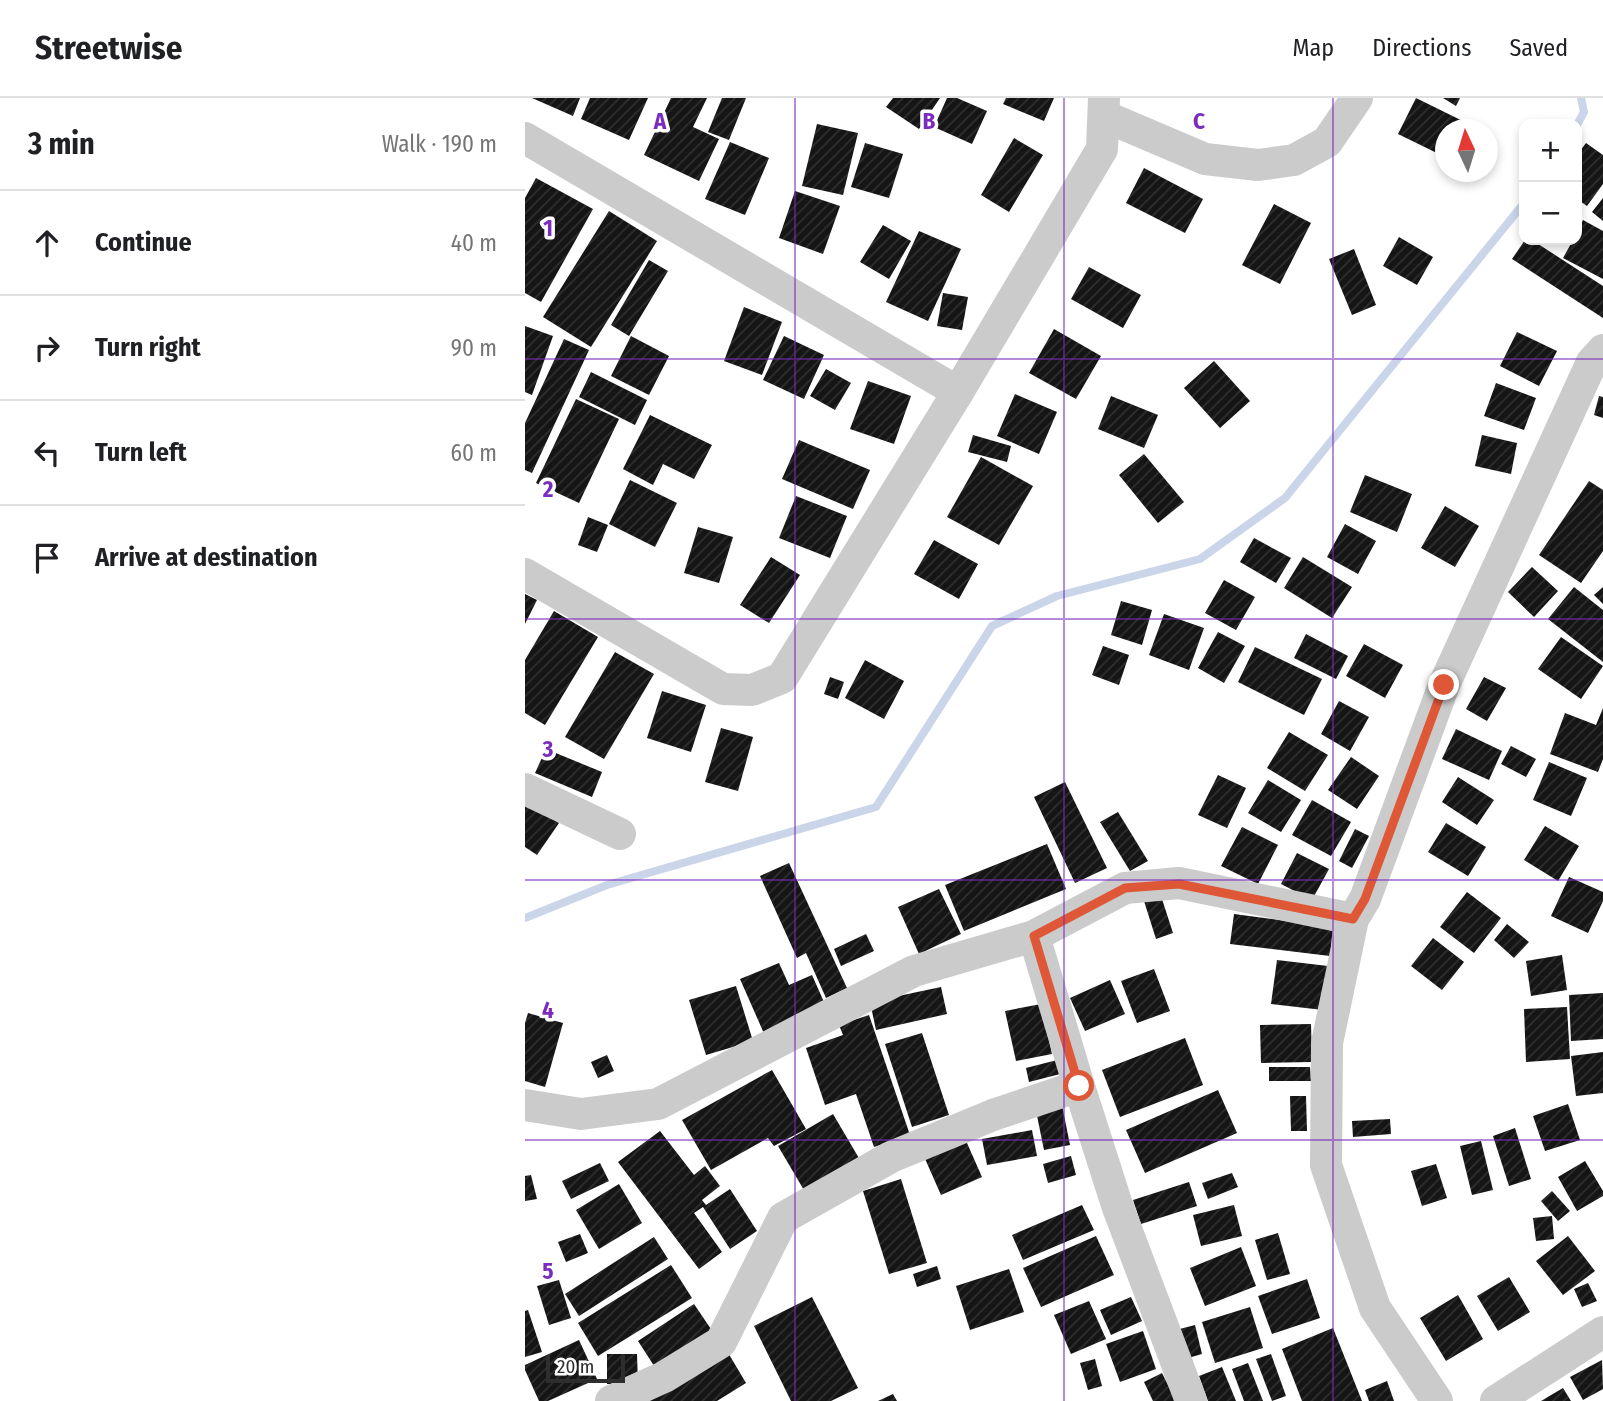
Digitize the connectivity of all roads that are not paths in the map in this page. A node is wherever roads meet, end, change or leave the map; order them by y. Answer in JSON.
{"nodes":[{"id":1,"x":1357,"y":98,"type":"edge"},
{"id":2,"x":1104,"y":107,"type":"edge"},
{"id":3,"x":525,"y":138,"type":"edge"},
{"id":4,"x":1603,"y":350,"type":"edge"},
{"id":5,"x":958,"y":392,"type":"junction"},
{"id":6,"x":525,"y":574,"type":"edge"},
{"id":7,"x":525,"y":789,"type":"edge"},
{"id":8,"x":620,"y":834,"type":"dead end"},
{"id":9,"x":1353,"y":919,"type":"junction"},
{"id":10,"x":1034,"y":936,"type":"junction"},
{"id":11,"x":1079,"y":1086,"type":"junction"},
{"id":12,"x":525,"y":1105,"type":"edge"},
{"id":13,"x":1603,"y":1332,"type":"edge"},
{"id":14,"x":611,"y":1401,"type":"edge"},
{"id":15,"x":1191,"y":1401,"type":"edge"},
{"id":16,"x":1437,"y":1401,"type":"edge"},
{"id":17,"x":1496,"y":1401,"type":"edge"}],
"edges":[{"from":1,"to":2,"type":"street"},
{"from":2,"to":5,"type":"street"},
{"from":3,"to":5,"type":"street"},
{"from":4,"to":9,"type":"street"},
{"from":5,"to":6,"type":"street"},
{"from":7,"to":8,"type":"street"},
{"from":9,"to":10,"type":"street"},
{"from":9,"to":16,"type":"street"},
{"from":10,"to":11,"type":"street"},
{"from":10,"to":12,"type":"street"},
{"from":11,"to":14,"type":"street"},
{"from":11,"to":15,"type":"street"},
{"from":13,"to":17,"type":"street"}]}
